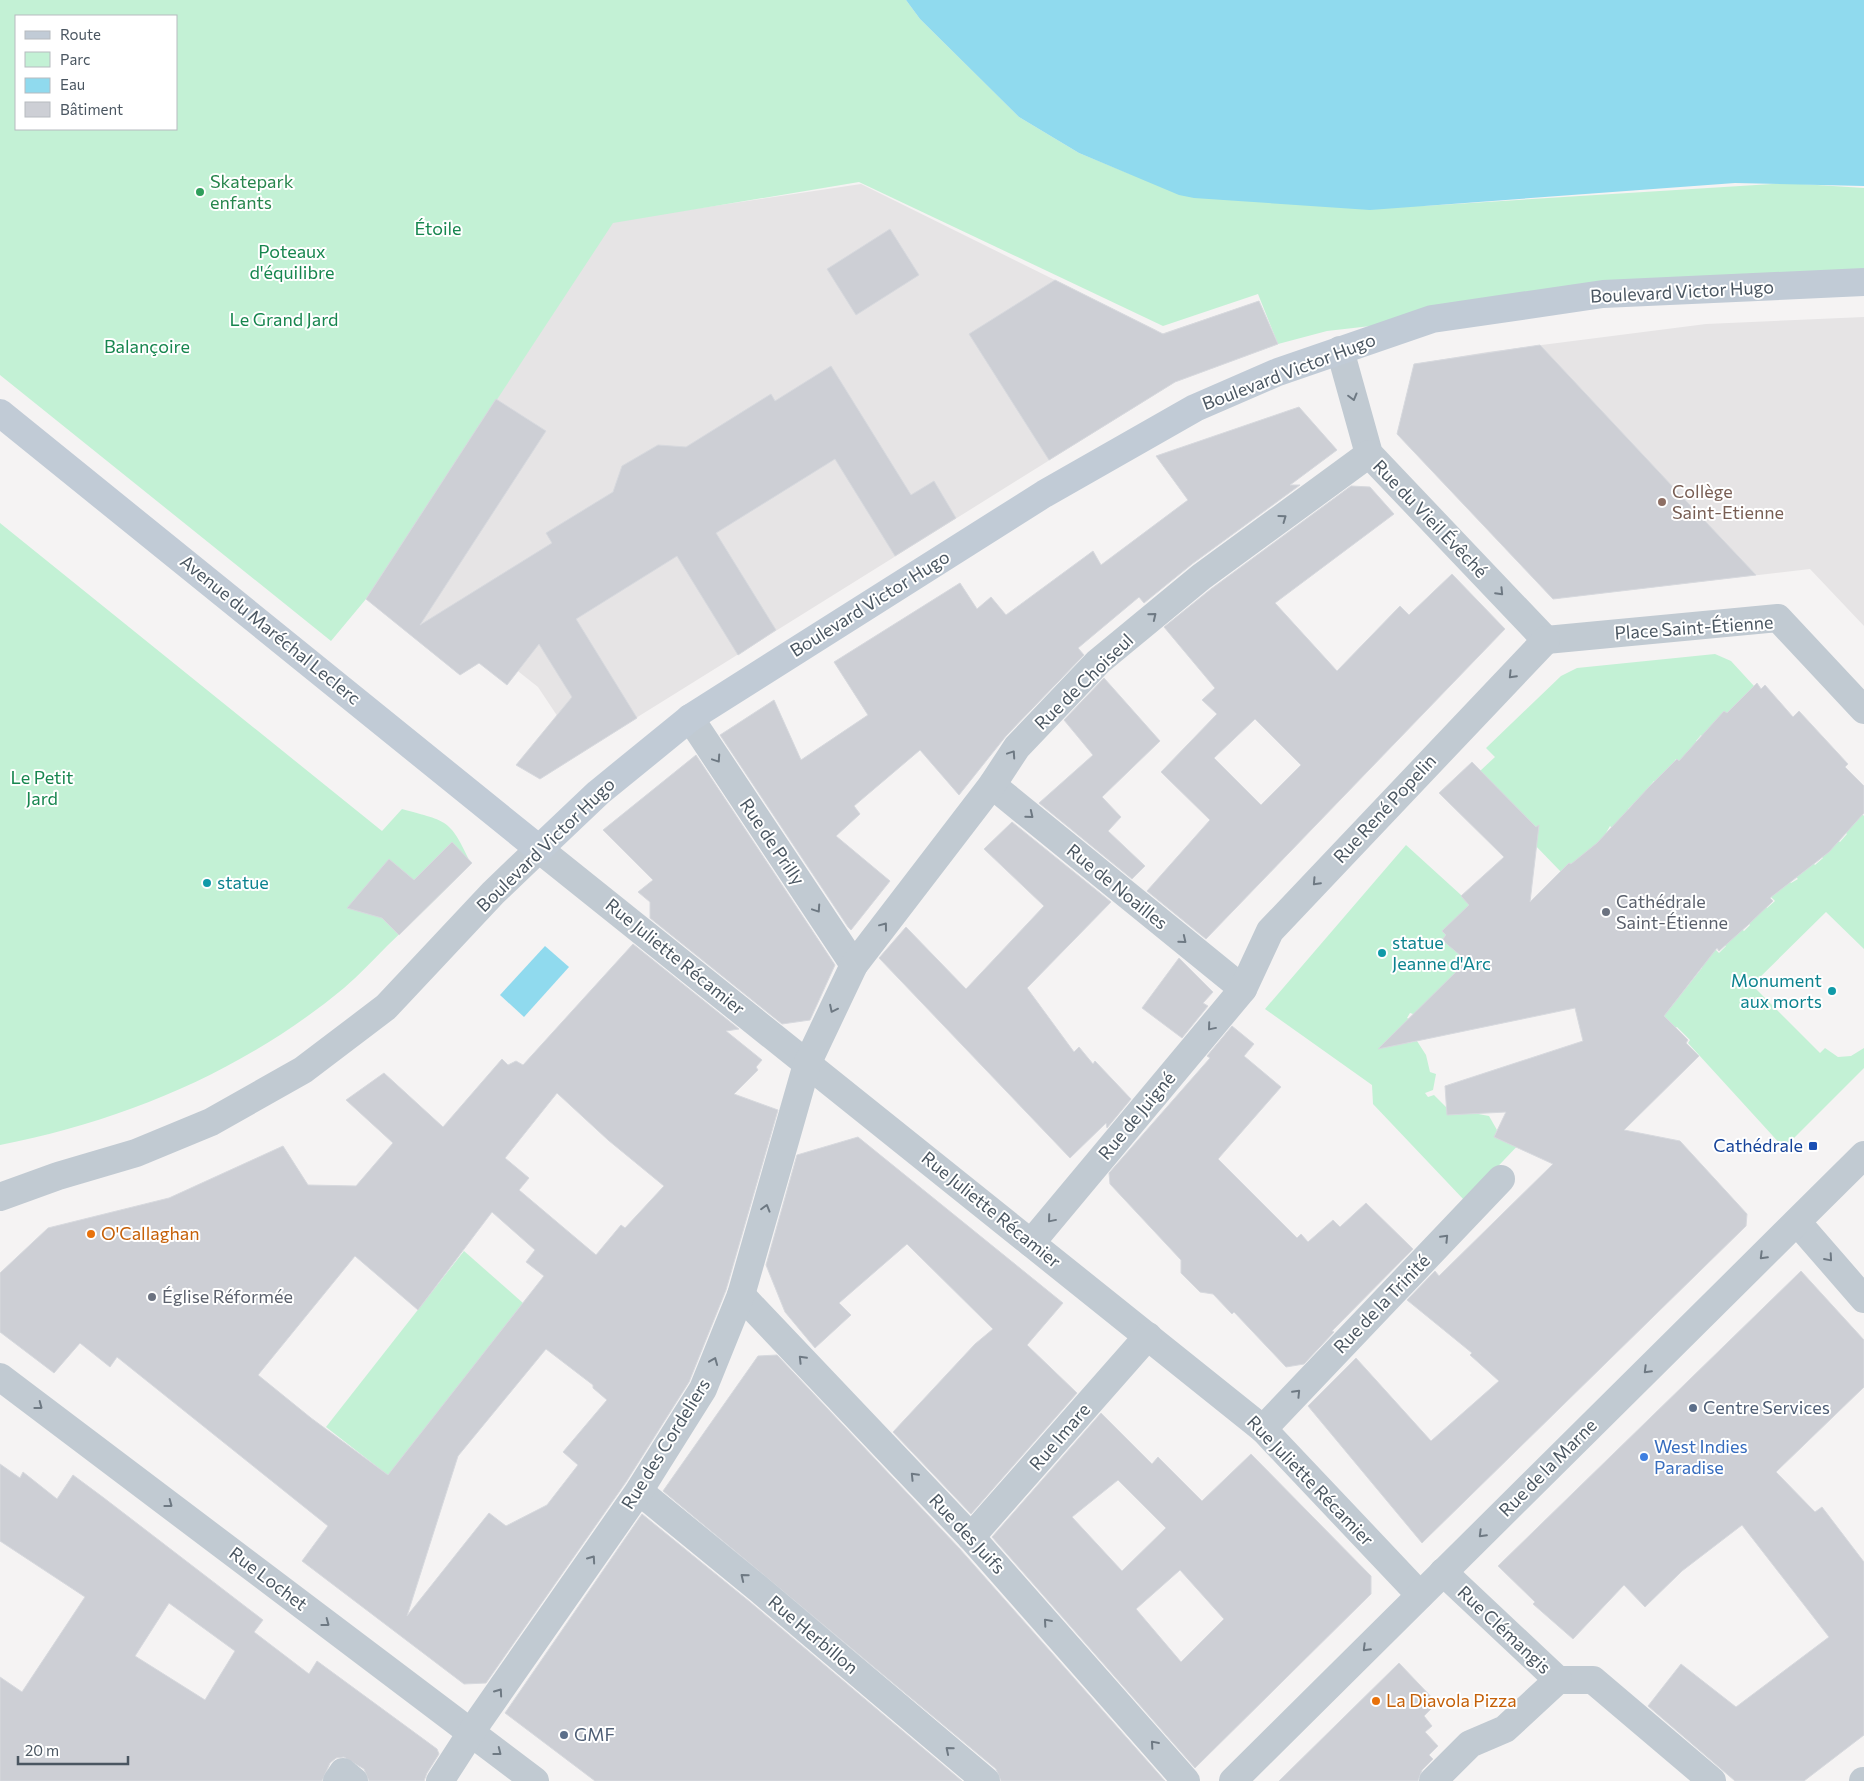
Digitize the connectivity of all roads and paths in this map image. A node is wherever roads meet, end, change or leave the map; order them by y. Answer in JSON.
{"nodes":[{"id":1,"x":1864,"y":282,"type":"edge"},
{"id":2,"x":1340,"y":350,"type":"junction"},
{"id":3,"x":0,"y":413,"type":"edge"},
{"id":4,"x":1369,"y":454,"type":"junction"},
{"id":5,"x":1546,"y":640,"type":"junction"},
{"id":6,"x":1864,"y":710,"type":"edge"},
{"id":7,"x":690,"y":718,"type":"junction"},
{"id":8,"x":992,"y":785,"type":"junction"},
{"id":9,"x":539,"y":849,"type":"junction"},
{"id":10,"x":854,"y":965,"type":"junction"},
{"id":11,"x":1243,"y":989,"type":"junction"},
{"id":12,"x":807,"y":1064,"type":"junction"},
{"id":13,"x":1864,"y":1155,"type":"edge"},
{"id":14,"x":1501,"y":1178,"type":"dead end"},
{"id":15,"x":0,"y":1197,"type":"edge"},
{"id":16,"x":1797,"y":1222,"type":"junction"},
{"id":17,"x":1031,"y":1243,"type":"junction"},
{"id":18,"x":741,"y":1295,"type":"junction"},
{"id":19,"x":1864,"y":1299,"type":"edge"},
{"id":20,"x":1148,"y":1336,"type":"junction"},
{"id":21,"x":0,"y":1376,"type":"edge"},
{"id":22,"x":1263,"y":1429,"type":"junction"},
{"id":23,"x":638,"y":1491,"type":"junction"},
{"id":24,"x":971,"y":1537,"type":"junction"},
{"id":25,"x":1443,"y":1572,"type":"junction"},
{"id":26,"x":1420,"y":1596,"type":"junction"},
{"id":27,"x":1558,"y":1680,"type":"junction"},
{"id":28,"x":472,"y":1732,"type":"junction"},
{"id":29,"x":337,"y":1781,"type":"edge"},
{"id":30,"x":354,"y":1781,"type":"edge"},
{"id":31,"x":440,"y":1781,"type":"edge"},
{"id":32,"x":535,"y":1781,"type":"edge"},
{"id":33,"x":986,"y":1781,"type":"edge"},
{"id":34,"x":1186,"y":1781,"type":"edge"},
{"id":35,"x":1233,"y":1781,"type":"edge"},
{"id":36,"x":1433,"y":1781,"type":"edge"},
{"id":37,"x":1712,"y":1781,"type":"edge"}],
"edges":[{"from":1,"to":2,"type":"main road","name":"Boulevard Victor Hugo"},
{"from":2,"to":4,"type":"street","name":"Rue du Vieil Évêché","one_way":true},
{"from":2,"to":7,"type":"main road","name":"Boulevard Victor Hugo"},
{"from":3,"to":9,"type":"main road","name":"Avenue du Maréchal Leclerc"},
{"from":4,"to":5,"type":"street","name":"Rue du Vieil Évêché","one_way":true},
{"from":8,"to":4,"type":"street","name":"Rue de Choiseul","one_way":true},
{"from":5,"to":6,"type":"street","name":"Place Saint-Étienne"},
{"from":5,"to":11,"type":"street","name":"Rue René Popelin","one_way":true},
{"from":7,"to":9,"type":"main road","name":"Boulevard Victor Hugo"},
{"from":7,"to":10,"type":"street","name":"Rue de Prilly","one_way":true},
{"from":10,"to":8,"type":"street","name":"Rue de Choiseul","one_way":true},
{"from":8,"to":11,"type":"street","name":"Rue de Noailles","one_way":true},
{"from":9,"to":12,"type":"street","name":"Rue Juliette Récamier"},
{"from":9,"to":15,"type":"street","name":"Boulevard Victor Hugo"},
{"from":10,"to":12,"type":"street","name":"Rue de Choiseul","one_way":true},
{"from":11,"to":17,"type":"street","name":"Rue de Juigné","one_way":true},
{"from":12,"to":17,"type":"street","name":"Rue Juliette Récamier"},
{"from":18,"to":12,"type":"street","name":"Rue des Cordeliers","one_way":true},
{"from":13,"to":16,"type":"street","name":"Rue de la Marne"},
{"from":22,"to":14,"type":"street","name":"Rue de la Trinité","one_way":true},
{"from":16,"to":19,"type":"street","one_way":true},
{"from":16,"to":25,"type":"street","name":"Rue de la Marne","one_way":true},
{"from":17,"to":20,"type":"street","name":"Rue Juliette Récamier"},
{"from":23,"to":18,"type":"street","name":"Rue des Cordeliers","one_way":true},
{"from":24,"to":18,"type":"street","name":"Rue des Juifs","one_way":true},
{"from":20,"to":22,"type":"street","name":"Rue Juliette Récamier"},
{"from":20,"to":24,"type":"street","name":"Rue Imare"},
{"from":21,"to":28,"type":"street","name":"Rue Lochet","one_way":true},
{"from":22,"to":26,"type":"street","name":"Rue Juliette Récamier"},
{"from":28,"to":23,"type":"street","name":"Rue des Cordeliers","one_way":true},
{"from":33,"to":23,"type":"street","name":"Rue Herbillon","one_way":true},
{"from":34,"to":24,"type":"street","name":"Rue des Juifs","one_way":true},
{"from":25,"to":26,"type":"street","name":"Rue de la Marne"},
{"from":25,"to":27,"type":"street","name":"Rue Clémangis"},
{"from":26,"to":35,"type":"street","name":"Rue de la Marne","one_way":true},
{"from":27,"to":36,"type":"street"},
{"from":27,"to":37,"type":"street","name":"Rue Clémangis"},
{"from":28,"to":31,"type":"street","name":"Rue des Cordeliers"},
{"from":28,"to":32,"type":"street","name":"Rue Lochet","one_way":true},
{"from":29,"to":30,"type":"street"}]}
